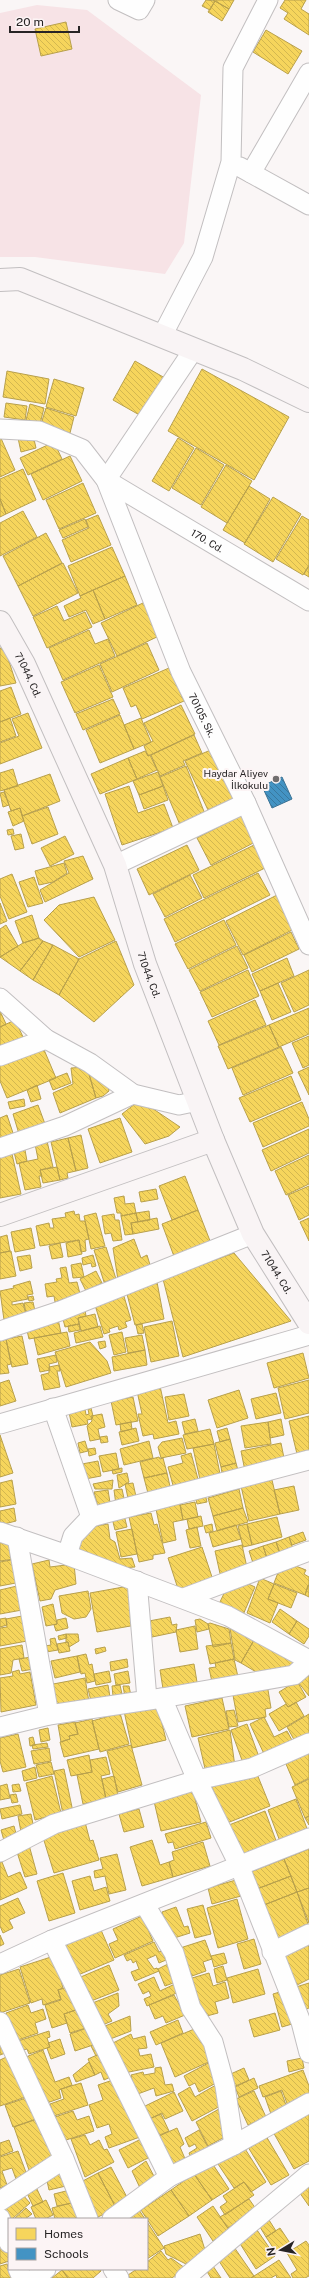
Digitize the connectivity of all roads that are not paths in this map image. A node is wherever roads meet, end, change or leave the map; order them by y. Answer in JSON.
{"nodes":[{"id":1,"x":118,"y":0,"type":"edge"},
{"id":2,"x":145,"y":0,"type":"edge"},
{"id":3,"x":268,"y":0,"type":"edge"},
{"id":4,"x":309,"y":73,"type":"edge"},
{"id":5,"x":231,"y":162,"type":"junction"},
{"id":6,"x":251,"y":173,"type":"junction"},
{"id":7,"x":309,"y":205,"type":"edge"},
{"id":8,"x":0,"y":280,"type":"edge"},
{"id":9,"x":162,"y":336,"type":"junction"},
{"id":10,"x":194,"y":349,"type":"junction"},
{"id":11,"x":309,"y":401,"type":"edge"},
{"id":12,"x":0,"y":429,"type":"edge"},
{"id":13,"x":106,"y":480,"type":"junction"},
{"id":14,"x":309,"y":601,"type":"edge"},
{"id":15,"x":0,"y":622,"type":"edge"},
{"id":16,"x":246,"y":803,"type":"junction"},
{"id":17,"x":115,"y":865,"type":"junction"},
{"id":18,"x":309,"y":945,"type":"edge"},
{"id":19,"x":0,"y":998,"type":"edge"},
{"id":20,"x":46,"y":1039,"type":"junction"},
{"id":21,"x":0,"y":1056,"type":"edge"},
{"id":22,"x":133,"y":1094,"type":"junction"},
{"id":23,"x":198,"y":1101,"type":"junction"},
{"id":24,"x":213,"y":1140,"type":"junction"},
{"id":25,"x":0,"y":1148,"type":"edge"},
{"id":26,"x":0,"y":1215,"type":"edge"},
{"id":27,"x":253,"y":1234,"type":"junction"},
{"id":28,"x":309,"y":1323,"type":"edge"},
{"id":29,"x":0,"y":1331,"type":"edge"},
{"id":30,"x":309,"y":1334,"type":"edge"},
{"id":31,"x":54,"y":1408,"type":"junction"},
{"id":32,"x":0,"y":1424,"type":"edge"},
{"id":33,"x":309,"y":1460,"type":"edge"},
{"id":34,"x":91,"y":1517,"type":"junction"},
{"id":35,"x":8,"y":1535,"type":"edge"},
{"id":36,"x":309,"y":1551,"type":"edge"},
{"id":37,"x":67,"y":1555,"type":"junction"},
{"id":38,"x":137,"y":1581,"type":"junction"},
{"id":39,"x":184,"y":1598,"type":"junction"},
{"id":40,"x":309,"y":1661,"type":"edge"},
{"id":41,"x":155,"y":1699,"type":"junction"},
{"id":42,"x":49,"y":1715,"type":"junction"},
{"id":43,"x":0,"y":1727,"type":"edge"},
{"id":44,"x":309,"y":1743,"type":"edge"},
{"id":45,"x":197,"y":1780,"type":"junction"},
{"id":46,"x":309,"y":1838,"type":"edge"},
{"id":47,"x":0,"y":1852,"type":"edge"},
{"id":48,"x":239,"y":1865,"type":"junction"},
{"id":49,"x":145,"y":1905,"type":"junction"},
{"id":50,"x":309,"y":1934,"type":"edge"},
{"id":51,"x":52,"y":1940,"type":"junction"},
{"id":52,"x":272,"y":1952,"type":"junction"},
{"id":53,"x":0,"y":1964,"type":"edge"},
{"id":54,"x":305,"y":2021,"type":"edge"},
{"id":55,"x":0,"y":2022,"type":"edge"},
{"id":56,"x":309,"y":2052,"type":"edge"},
{"id":57,"x":309,"y":2103,"type":"edge"},
{"id":58,"x":234,"y":2145,"type":"junction"},
{"id":59,"x":64,"y":2159,"type":"junction"},
{"id":60,"x":309,"y":2174,"type":"edge"},
{"id":61,"x":169,"y":2178,"type":"junction"},
{"id":62,"x":0,"y":2201,"type":"edge"},
{"id":63,"x":0,"y":2218,"type":"edge"},
{"id":64,"x":88,"y":2218,"type":"edge"},
{"id":65,"x":113,"y":2218,"type":"edge"},
{"id":66,"x":8,"y":2240,"type":"edge"},
{"id":67,"x":45,"y":2270,"type":"edge"},
{"id":68,"x":205,"y":2271,"type":"edge"},
{"id":69,"x":34,"y":2278,"type":"edge"},
{"id":70,"x":185,"y":2278,"type":"edge"}],
"edges":[{"from":1,"to":2,"type":"street"},
{"from":3,"to":5,"type":"street"},
{"from":4,"to":6,"type":"street"},
{"from":5,"to":6,"type":"street"},
{"from":5,"to":9,"type":"street"},
{"from":6,"to":7,"type":"street"},
{"from":8,"to":9,"type":"street"},
{"from":9,"to":10,"type":"street"},
{"from":10,"to":11,"type":"street"},
{"from":10,"to":13,"type":"street"},
{"from":12,"to":13,"type":"street"},
{"from":13,"to":14,"type":"street","name":"170. Cd."},
{"from":13,"to":16,"type":"street","name":"70105. Sk."},
{"from":15,"to":17,"type":"street","name":"71044. Cd."},
{"from":16,"to":17,"type":"street"},
{"from":16,"to":18,"type":"street","name":"70105. Sk."},
{"from":17,"to":23,"type":"street","name":"71044. Cd."},
{"from":19,"to":20,"type":"street"},
{"from":20,"to":21,"type":"street"},
{"from":20,"to":22,"type":"street"},
{"from":22,"to":23,"type":"street"},
{"from":22,"to":25,"type":"street"},
{"from":23,"to":24,"type":"street","name":"71044. Cd."},
{"from":24,"to":26,"type":"street"},
{"from":24,"to":27,"type":"street","name":"71044. Cd."},
{"from":27,"to":28,"type":"street","name":"71044. Cd."},
{"from":27,"to":29,"type":"street"},
{"from":30,"to":31,"type":"street"},
{"from":31,"to":32,"type":"street"},
{"from":31,"to":34,"type":"street"},
{"from":33,"to":34,"type":"street"},
{"from":34,"to":37,"type":"street"},
{"from":35,"to":37,"type":"street"},
{"from":35,"to":42,"type":"street"},
{"from":36,"to":39,"type":"street"},
{"from":37,"to":38,"type":"street"},
{"from":38,"to":39,"type":"street"},
{"from":38,"to":41,"type":"street"},
{"from":39,"to":40,"type":"street"},
{"from":40,"to":41,"type":"street"},
{"from":41,"to":42,"type":"street"},
{"from":41,"to":45,"type":"street"},
{"from":42,"to":43,"type":"street"},
{"from":44,"to":45,"type":"street"},
{"from":45,"to":47,"type":"street"},
{"from":45,"to":48,"type":"street"},
{"from":46,"to":48,"type":"street"},
{"from":48,"to":49,"type":"street"},
{"from":48,"to":52,"type":"street"},
{"from":49,"to":51,"type":"street"},
{"from":49,"to":58,"type":"street"},
{"from":50,"to":52,"type":"street"},
{"from":51,"to":53,"type":"street"},
{"from":51,"to":61,"type":"street"},
{"from":52,"to":54,"type":"street"},
{"from":54,"to":56,"type":"street"},
{"from":55,"to":59,"type":"street"},
{"from":57,"to":58,"type":"street"},
{"from":58,"to":61,"type":"street"},
{"from":59,"to":62,"type":"street"},
{"from":59,"to":64,"type":"street"},
{"from":60,"to":68,"type":"street"},
{"from":61,"to":65,"type":"street"},
{"from":63,"to":66,"type":"street"},
{"from":67,"to":69,"type":"street"},
{"from":68,"to":70,"type":"street"}]}
